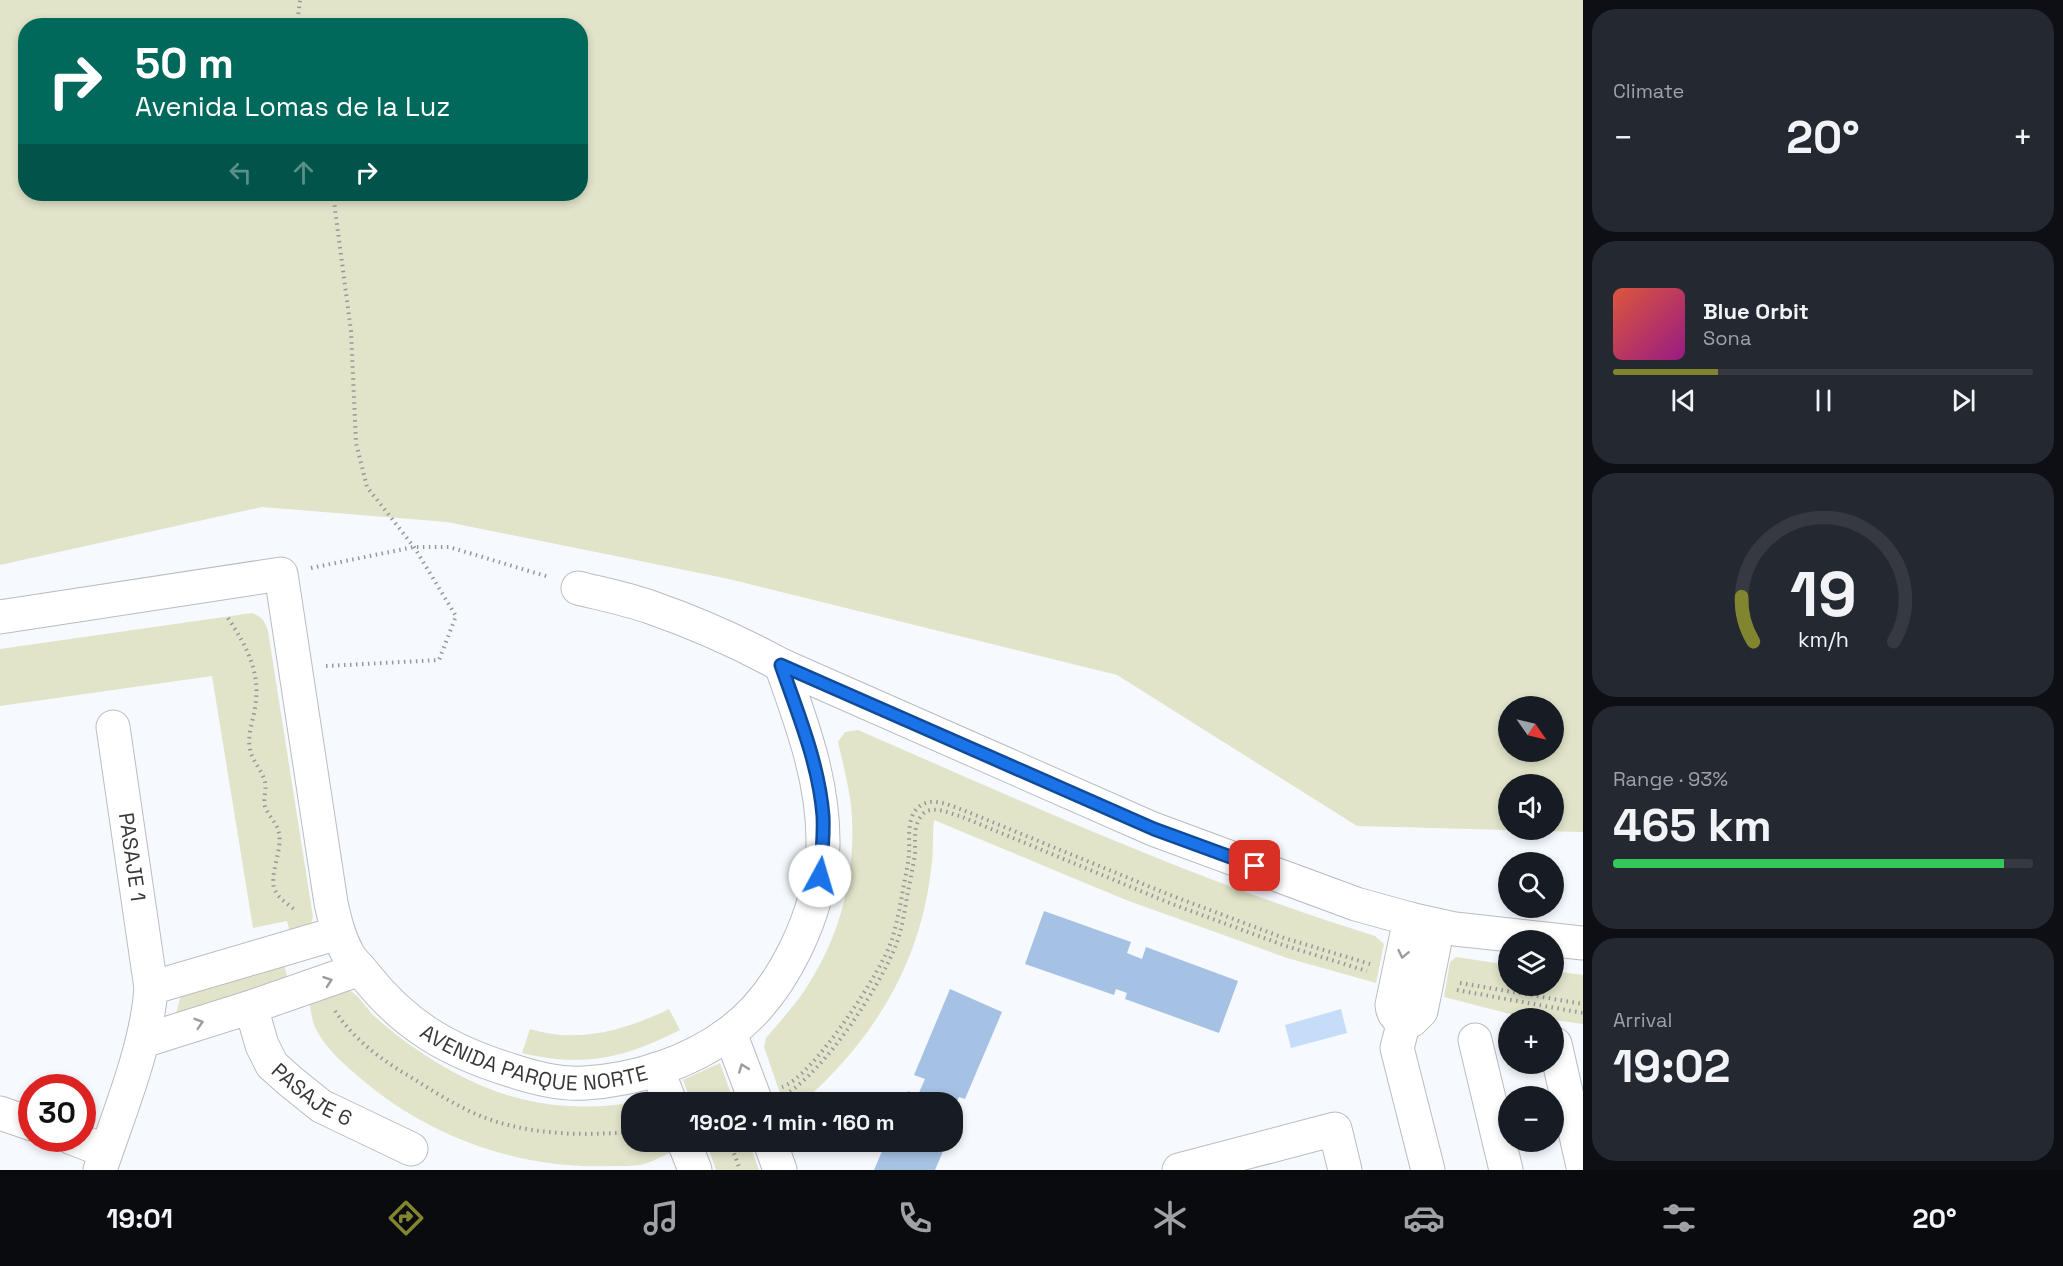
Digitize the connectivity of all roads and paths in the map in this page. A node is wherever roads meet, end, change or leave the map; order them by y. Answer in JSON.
{"nodes":[{"id":1,"x":300,"y":0,"type":"edge"},
{"id":2,"x":298,"y":18,"type":"edge"},
{"id":3,"x":334,"y":201,"type":"edge"},
{"id":4,"x":414,"y":547,"type":"junction"},
{"id":5,"x":281,"y":574,"type":"junction"},
{"id":6,"x":578,"y":588,"type":"joint"},
{"id":7,"x":0,"y":617,"type":"edge"},
{"id":8,"x":228,"y":618,"type":"dead end"},
{"id":9,"x":781,"y":665,"type":"junction"},
{"id":10,"x":295,"y":668,"type":"junction"},
{"id":11,"x":113,"y":727,"type":"dead end"},
{"id":12,"x":299,"y":915,"type":"dead end"},
{"id":13,"x":1424,"y":922,"type":"junction"},
{"id":14,"x":338,"y":933,"type":"junction"},
{"id":15,"x":1583,"y":944,"type":"edge"},
{"id":16,"x":360,"y":969,"type":"junction"},
{"id":17,"x":1413,"y":978,"type":"junction"},
{"id":18,"x":151,"y":988,"type":"junction"},
{"id":19,"x":1583,"y":1004,"type":"edge"},
{"id":20,"x":251,"y":1007,"type":"junction"},
{"id":21,"x":1583,"y":1013,"type":"edge"},
{"id":22,"x":730,"y":1033,"type":"junction"},
{"id":23,"x":1475,"y":1040,"type":"dead end"},
{"id":24,"x":143,"y":1041,"type":"junction"},
{"id":25,"x":657,"y":1069,"type":"junction"},
{"id":26,"x":1562,"y":1074,"type":"edge"},
{"id":27,"x":666,"y":1092,"type":"edge"},
{"id":28,"x":759,"y":1092,"type":"edge"},
{"id":29,"x":775,"y":1092,"type":"edge"},
{"id":30,"x":787,"y":1092,"type":"edge"},
{"id":31,"x":0,"y":1113,"type":"edge"},
{"id":32,"x":18,"y":1119,"type":"edge"},
{"id":33,"x":411,"y":1149,"type":"dead end"},
{"id":34,"x":688,"y":1152,"type":"edge"},
{"id":35,"x":734,"y":1152,"type":"edge"},
{"id":36,"x":774,"y":1152,"type":"edge"},
{"id":37,"x":103,"y":1160,"type":"edge"},
{"id":38,"x":1583,"y":1166,"type":"edge"},
{"id":39,"x":695,"y":1170,"type":"edge"},
{"id":40,"x":740,"y":1170,"type":"edge"},
{"id":41,"x":780,"y":1170,"type":"edge"},
{"id":42,"x":1179,"y":1170,"type":"edge"},
{"id":43,"x":1345,"y":1170,"type":"edge"},
{"id":44,"x":1428,"y":1170,"type":"edge"},
{"id":45,"x":1506,"y":1170,"type":"edge"}],
"edges":[{"from":1,"to":2,"type":"path"},
{"from":3,"to":4,"type":"path"},
{"from":4,"to":5,"type":"path"},
{"from":4,"to":6,"type":"path"},
{"from":4,"to":10,"type":"path"},
{"from":5,"to":7,"type":"street"},
{"from":5,"to":10,"type":"street","name":"AVENIDA PARQUE NORTE"},
{"from":6,"to":9,"type":"street"},
{"from":8,"to":12,"type":"path"},
{"from":9,"to":13,"type":"street"},
{"from":9,"to":22,"type":"street","name":"AVENIDA PARQUE NORTE"},
{"from":10,"to":14,"type":"street","name":"AVENIDA PARQUE NORTE"},
{"from":11,"to":18,"type":"street","name":"PASAJE 1"},
{"from":13,"to":15,"type":"street"},
{"from":13,"to":17,"type":"street"},
{"from":14,"to":16,"type":"street","name":"AVENIDA PARQUE NORTE"},
{"from":14,"to":18,"type":"street"},
{"from":20,"to":16,"type":"street","one_way":true},
{"from":16,"to":25,"type":"street","name":"AVENIDA PARQUE NORTE"},
{"from":17,"to":19,"type":"path"},
{"from":17,"to":21,"type":"path"},
{"from":17,"to":29,"type":"path"},
{"from":17,"to":30,"type":"path"},
{"from":17,"to":44,"type":"street"},
{"from":18,"to":24,"type":"street","name":"PASAJE 1"},
{"from":24,"to":20,"type":"street","one_way":true},
{"from":20,"to":33,"type":"street","name":"PASAJE 6"},
{"from":22,"to":25,"type":"street","name":"AVENIDA PARQUE NORTE"},
{"from":28,"to":22,"type":"street","one_way":true},
{"from":23,"to":45,"type":"street"},
{"from":24,"to":37,"type":"street","name":"PASAJE 1"},
{"from":25,"to":27,"type":"street"},
{"from":26,"to":38,"type":"street"},
{"from":31,"to":32,"type":"street"},
{"from":34,"to":39,"type":"street"},
{"from":35,"to":40,"type":"path"},
{"from":36,"to":41,"type":"street"},
{"from":42,"to":43,"type":"street"}]}
